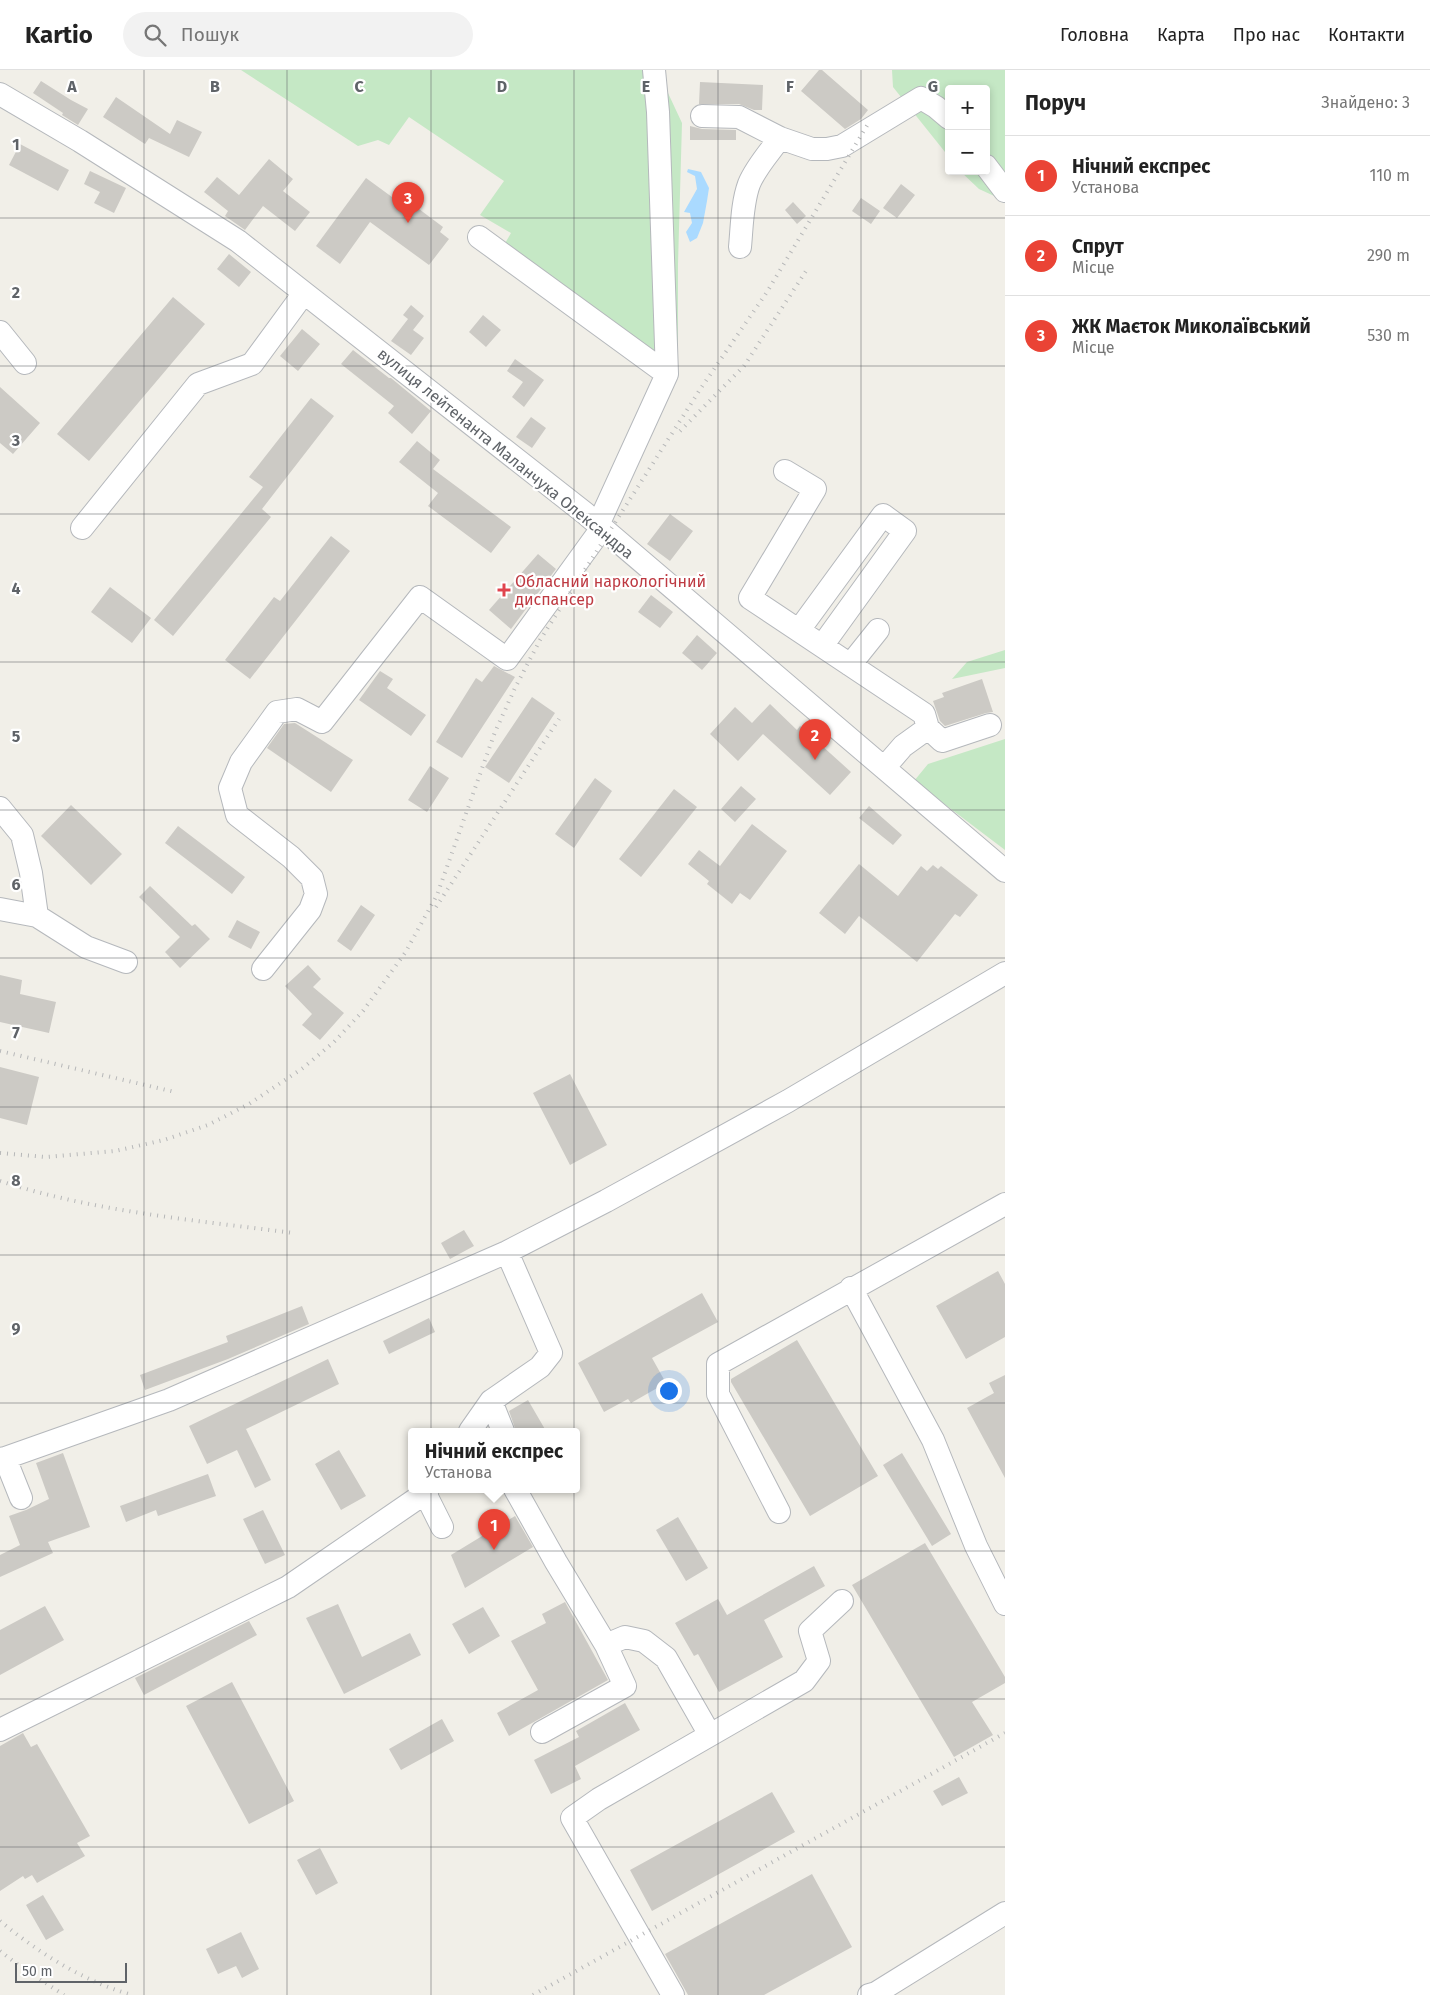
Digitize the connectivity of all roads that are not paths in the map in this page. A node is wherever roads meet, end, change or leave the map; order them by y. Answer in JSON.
{"nodes":[{"id":1,"x":654,"y":70,"type":"edge"},
{"id":2,"x":0,"y":94,"type":"edge"},
{"id":3,"x":945,"y":115,"type":"edge"},
{"id":4,"x":702,"y":116,"type":"dead end"},
{"id":5,"x":780,"y":138,"type":"junction"},
{"id":6,"x":990,"y":171,"type":"edge"},
{"id":7,"x":1005,"y":191,"type":"edge"},
{"id":8,"x":479,"y":237,"type":"dead end"},
{"id":9,"x":740,"y":246,"type":"dead end"},
{"id":10,"x":304,"y":293,"type":"junction"},
{"id":11,"x":0,"y":332,"type":"edge"},
{"id":12,"x":25,"y":363,"type":"dead end"},
{"id":13,"x":667,"y":374,"type":"junction"},
{"id":14,"x":784,"y":471,"type":"dead end"},
{"id":15,"x":600,"y":527,"type":"junction"},
{"id":16,"x":82,"y":528,"type":"dead end"},
{"id":17,"x":799,"y":630,"type":"junction"},
{"id":18,"x":878,"y":630,"type":"dead end"},
{"id":19,"x":822,"y":646,"type":"junction"},
{"id":20,"x":850,"y":665,"type":"junction"},
{"id":21,"x":990,"y":725,"type":"dead end"},
{"id":22,"x":928,"y":728,"type":"junction"},
{"id":23,"x":884,"y":768,"type":"junction"},
{"id":24,"x":0,"y":808,"type":"edge"},
{"id":25,"x":1005,"y":871,"type":"edge"},
{"id":26,"x":0,"y":909,"type":"edge"},
{"id":27,"x":37,"y":916,"type":"junction"},
{"id":28,"x":126,"y":962,"type":"dead end"},
{"id":29,"x":263,"y":969,"type":"dead end"},
{"id":30,"x":1005,"y":972,"type":"edge"},
{"id":31,"x":1005,"y":1204,"type":"edge"},
{"id":32,"x":507,"y":1252,"type":"junction"},
{"id":33,"x":852,"y":1288,"type":"junction"},
{"id":34,"x":491,"y":1401,"type":"junction"},
{"id":35,"x":472,"y":1428,"type":"edge"},
{"id":36,"x":502,"y":1428,"type":"edge"},
{"id":37,"x":3,"y":1459,"type":"edge"},
{"id":38,"x":424,"y":1493,"type":"edge"},
{"id":39,"x":428,"y":1493,"type":"edge"},
{"id":40,"x":517,"y":1493,"type":"edge"},
{"id":41,"x":21,"y":1498,"type":"dead end"},
{"id":42,"x":778,"y":1512,"type":"dead end"},
{"id":43,"x":442,"y":1527,"type":"dead end"},
{"id":44,"x":842,"y":1601,"type":"dead end"},
{"id":45,"x":1005,"y":1604,"type":"edge"},
{"id":46,"x":606,"y":1645,"type":"junction"},
{"id":47,"x":0,"y":1730,"type":"edge"},
{"id":48,"x":542,"y":1732,"type":"dead end"},
{"id":49,"x":710,"y":1735,"type":"junction"},
{"id":50,"x":1005,"y":1914,"type":"edge"},
{"id":51,"x":672,"y":1995,"type":"edge"},
{"id":52,"x":869,"y":1995,"type":"edge"}],
"edges":[{"from":1,"to":13,"type":"street"},
{"from":2,"to":10,"type":"street","name":"вулиця лейтенанта Маланчука Олександра"},
{"from":3,"to":5,"type":"street"},
{"from":4,"to":5,"type":"street"},
{"from":5,"to":9,"type":"street"},
{"from":6,"to":7,"type":"street"},
{"from":8,"to":13,"type":"street"},
{"from":10,"to":15,"type":"street","name":"вулиця лейтенанта Маланчука Олександра"},
{"from":10,"to":16,"type":"street"},
{"from":11,"to":12,"type":"street"},
{"from":13,"to":15,"type":"street"},
{"from":14,"to":17,"type":"street"},
{"from":15,"to":23,"type":"street","name":"вулиця лейтенанта Маланчука Олександра"},
{"from":15,"to":29,"type":"street"},
{"from":17,"to":19,"type":"street"},
{"from":17,"to":19,"type":"street"},
{"from":18,"to":20,"type":"street"},
{"from":19,"to":20,"type":"street"},
{"from":20,"to":22,"type":"street"},
{"from":21,"to":22,"type":"street"},
{"from":22,"to":23,"type":"street"},
{"from":23,"to":25,"type":"street","name":"вулиця лейтенанта Маланчука Олександра"},
{"from":24,"to":27,"type":"street"},
{"from":26,"to":27,"type":"street"},
{"from":27,"to":28,"type":"street"},
{"from":30,"to":32,"type":"street"},
{"from":31,"to":33,"type":"street"},
{"from":32,"to":34,"type":"street"},
{"from":32,"to":37,"type":"street"},
{"from":33,"to":42,"type":"street"},
{"from":33,"to":45,"type":"street"},
{"from":34,"to":35,"type":"street"},
{"from":34,"to":36,"type":"street"},
{"from":37,"to":41,"type":"street"},
{"from":38,"to":47,"type":"street"},
{"from":39,"to":43,"type":"street"},
{"from":40,"to":46,"type":"street"},
{"from":44,"to":49,"type":"street"},
{"from":46,"to":48,"type":"street"},
{"from":46,"to":49,"type":"street"},
{"from":49,"to":51,"type":"street"},
{"from":50,"to":52,"type":"street"}]}
